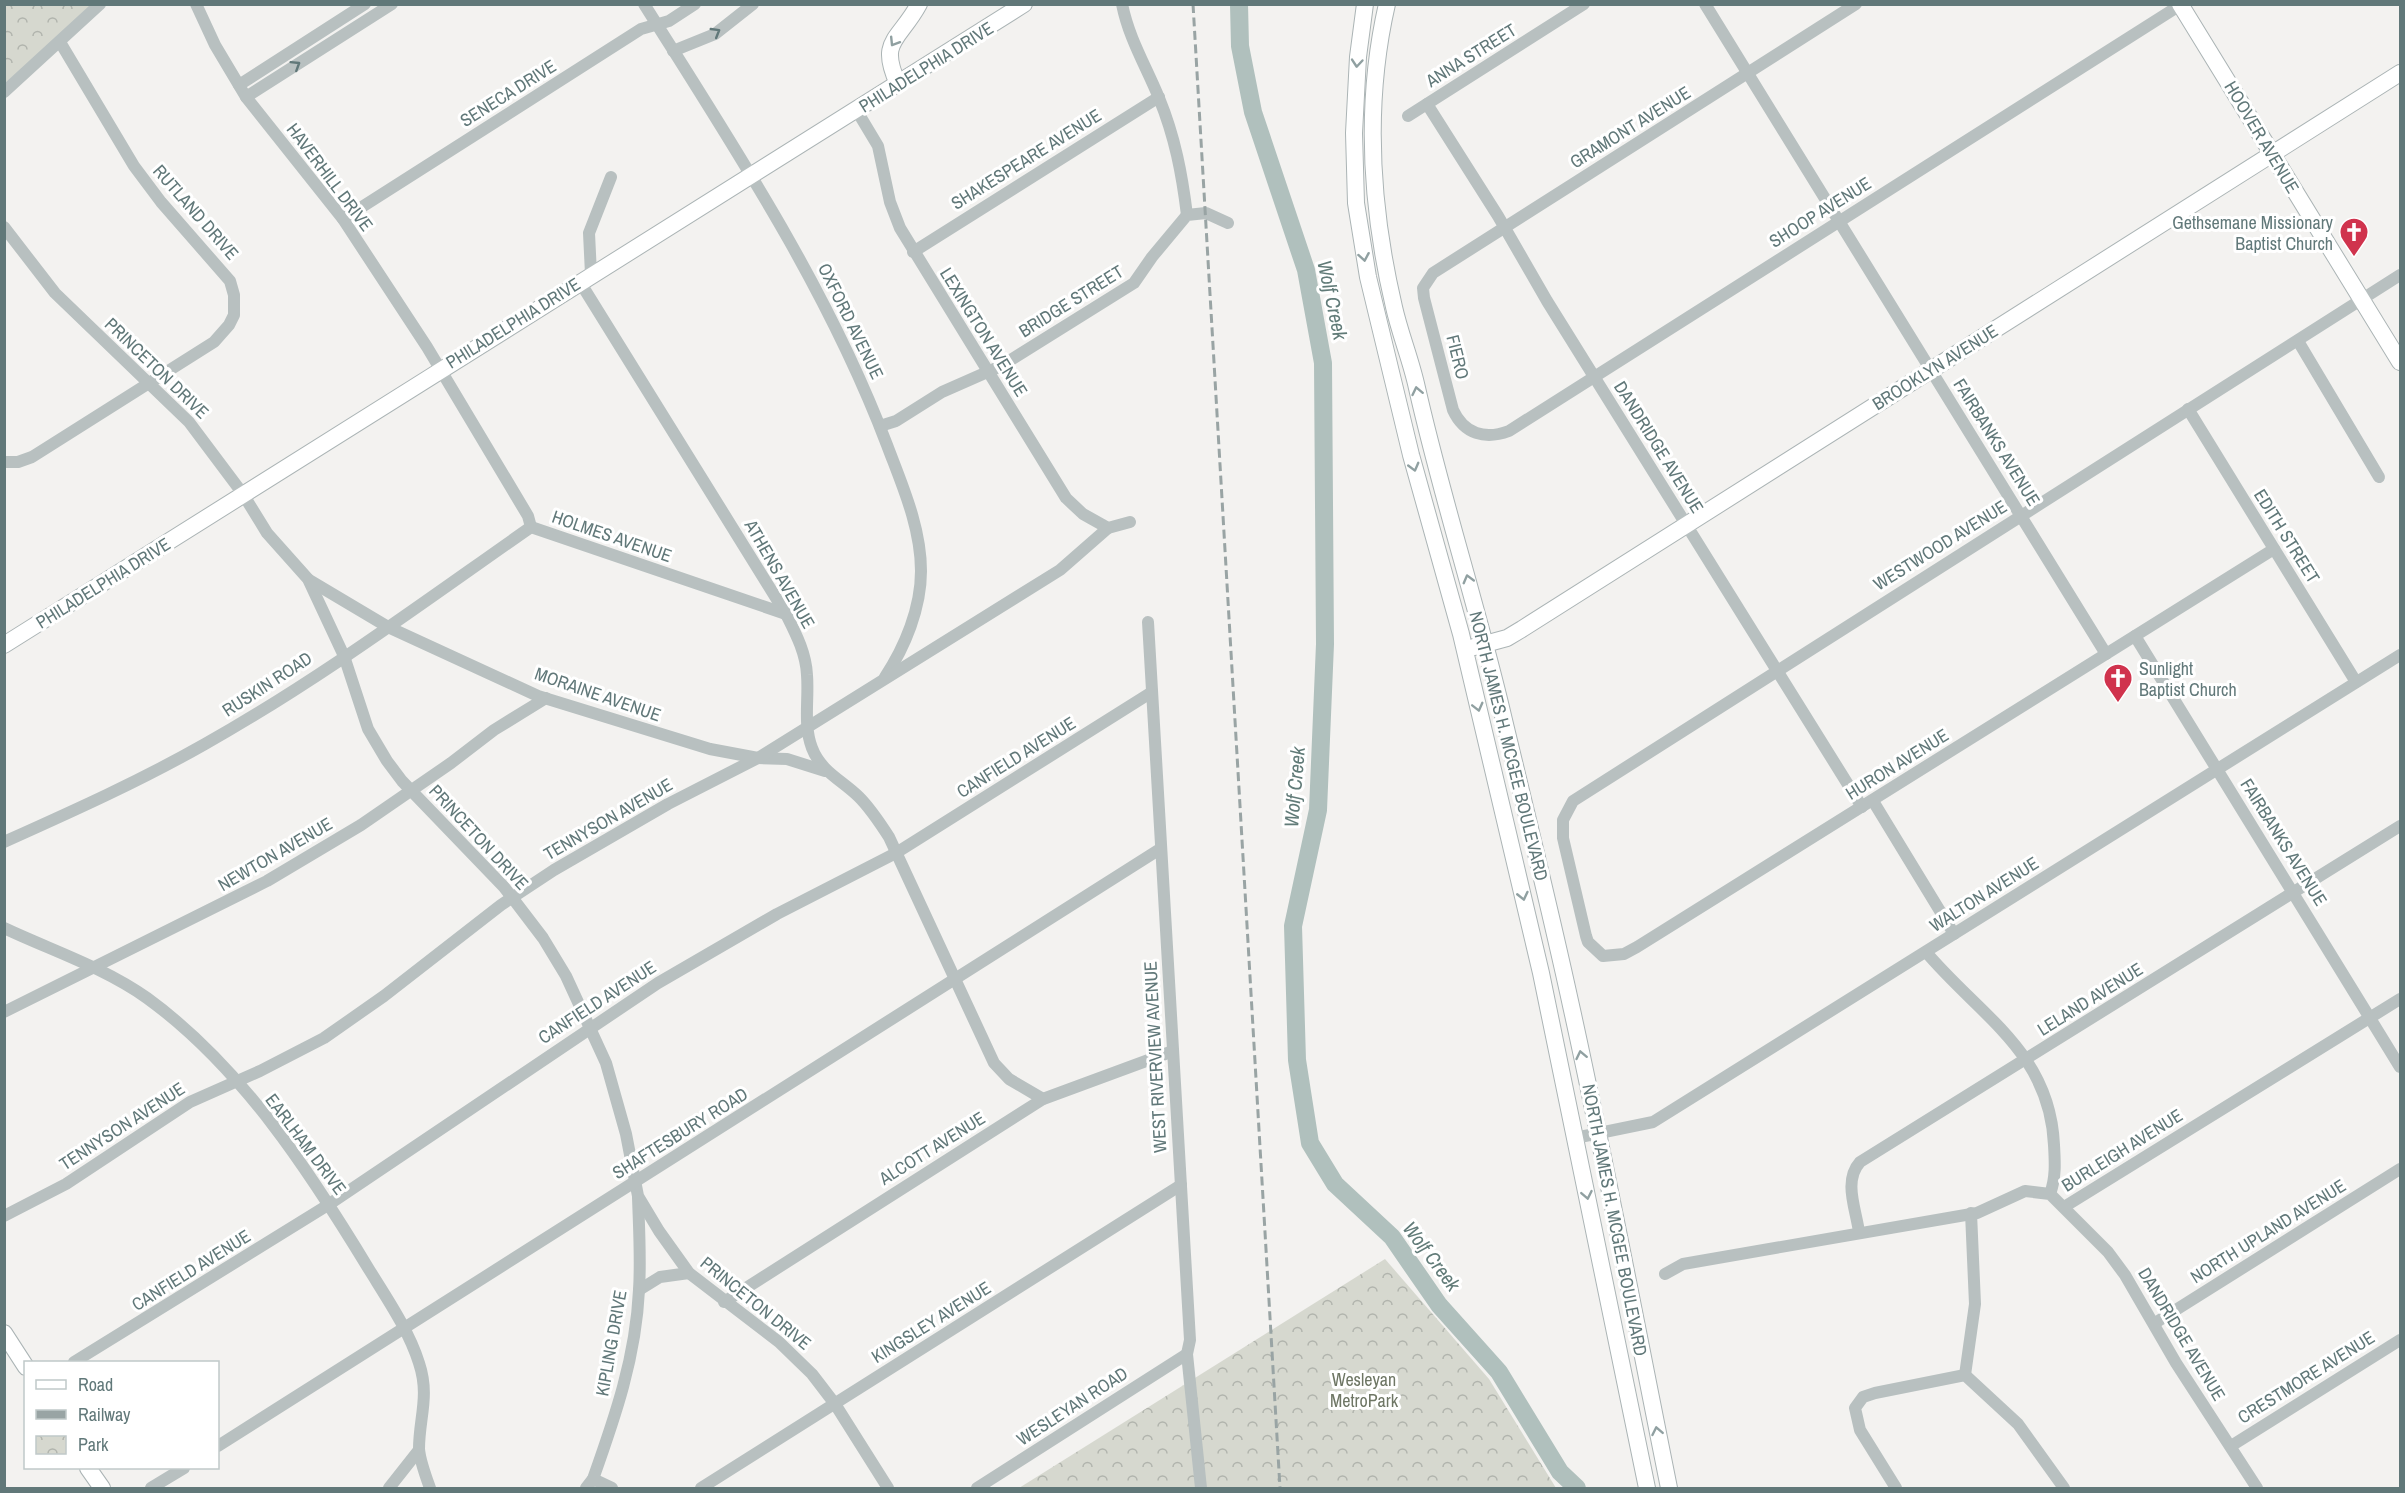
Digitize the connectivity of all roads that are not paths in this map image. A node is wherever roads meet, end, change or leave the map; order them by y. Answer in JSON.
{"nodes":[{"id":1,"x":100,"y":4,"type":"edge"},
{"id":2,"x":196,"y":4,"type":"edge"},
{"id":3,"x":365,"y":4,"type":"edge"},
{"id":4,"x":392,"y":4,"type":"edge"},
{"id":5,"x":644,"y":4,"type":"edge"},
{"id":6,"x":695,"y":4,"type":"edge"},
{"id":7,"x":753,"y":4,"type":"edge"},
{"id":8,"x":919,"y":4,"type":"edge"},
{"id":9,"x":1024,"y":4,"type":"edge"},
{"id":10,"x":1122,"y":4,"type":"edge"},
{"id":11,"x":1365,"y":4,"type":"edge"},
{"id":12,"x":1387,"y":4,"type":"edge"},
{"id":13,"x":1584,"y":4,"type":"edge"},
{"id":14,"x":1705,"y":4,"type":"edge"},
{"id":15,"x":1856,"y":4,"type":"edge"},
{"id":16,"x":2181,"y":5,"type":"edge"},
{"id":17,"x":656,"y":25,"type":"junction"},
{"id":18,"x":60,"y":42,"type":"junction"},
{"id":19,"x":673,"y":51,"type":"junction"},
{"id":20,"x":1748,"y":73,"type":"junction"},
{"id":21,"x":2400,"y":73,"type":"edge"},
{"id":22,"x":898,"y":84,"type":"junction"},
{"id":23,"x":239,"y":85,"type":"junction"},
{"id":24,"x":4,"y":92,"type":"edge"},
{"id":25,"x":246,"y":97,"type":"junction"},
{"id":26,"x":1159,"y":97,"type":"junction"},
{"id":27,"x":1427,"y":105,"type":"junction"},
{"id":28,"x":857,"y":111,"type":"junction"},
{"id":29,"x":1408,"y":116,"type":"dead end"},
{"id":30,"x":2272,"y":153,"type":"junction"},
{"id":31,"x":752,"y":176,"type":"junction"},
{"id":32,"x":611,"y":177,"type":"dead end"},
{"id":33,"x":1186,"y":215,"type":"junction"},
{"id":34,"x":343,"y":219,"type":"junction"},
{"id":35,"x":1839,"y":221,"type":"junction"},
{"id":36,"x":1228,"y":223,"type":"dead end"},
{"id":37,"x":4,"y":227,"type":"edge"},
{"id":38,"x":1504,"y":228,"type":"junction"},
{"id":39,"x":913,"y":252,"type":"junction"},
{"id":40,"x":2400,"y":275,"type":"edge"},
{"id":41,"x":585,"y":278,"type":"junction"},
{"id":42,"x":1426,"y":282,"type":"joint"},
{"id":43,"x":2362,"y":299,"type":"junction"},
{"id":44,"x":2298,"y":341,"type":"junction"},
{"id":45,"x":2400,"y":362,"type":"edge"},
{"id":46,"x":438,"y":370,"type":"junction"},
{"id":47,"x":1931,"y":370,"type":"junction"},
{"id":48,"x":987,"y":371,"type":"junction"},
{"id":49,"x":1595,"y":377,"type":"junction"},
{"id":50,"x":150,"y":383,"type":"junction"},
{"id":51,"x":2187,"y":409,"type":"junction"},
{"id":52,"x":880,"y":426,"type":"junction"},
{"id":53,"x":1475,"y":433,"type":"joint"},
{"id":54,"x":4,"y":462,"type":"edge"},
{"id":55,"x":2379,"y":477,"type":"dead end"},
{"id":56,"x":243,"y":494,"type":"junction"},
{"id":57,"x":2020,"y":515,"type":"junction"},
{"id":58,"x":1130,"y":522,"type":"dead end"},
{"id":59,"x":1687,"y":525,"type":"junction"},
{"id":60,"x":531,"y":527,"type":"junction"},
{"id":61,"x":1108,"y":528,"type":"junction"},
{"id":62,"x":2274,"y":549,"type":"junction"},
{"id":63,"x":308,"y":579,"type":"junction"},
{"id":64,"x":786,"y":614,"type":"junction"},
{"id":65,"x":1148,"y":622,"type":"dead end"},
{"id":66,"x":388,"y":627,"type":"junction"},
{"id":67,"x":2135,"y":636,"type":"junction"},
{"id":68,"x":1484,"y":644,"type":"junction"},
{"id":69,"x":4,"y":645,"type":"edge"},
{"id":70,"x":1465,"y":650,"type":"junction"},
{"id":71,"x":2106,"y":654,"type":"junction"},
{"id":72,"x":2400,"y":655,"type":"edge"},
{"id":73,"x":344,"y":656,"type":"junction"},
{"id":74,"x":1777,"y":670,"type":"junction"},
{"id":75,"x":882,"y":680,"type":"junction"},
{"id":76,"x":2356,"y":682,"type":"junction"},
{"id":77,"x":1152,"y":692,"type":"junction"},
{"id":78,"x":546,"y":698,"type":"junction"},
{"id":79,"x":808,"y":726,"type":"junction"},
{"id":80,"x":758,"y":758,"type":"junction"},
{"id":81,"x":2217,"y":770,"type":"junction"},
{"id":82,"x":826,"y":771,"type":"junction"},
{"id":83,"x":411,"y":791,"type":"junction"},
{"id":84,"x":1867,"y":804,"type":"junction"},
{"id":85,"x":2400,"y":826,"type":"edge"},
{"id":86,"x":4,"y":842,"type":"edge"},
{"id":87,"x":1160,"y":849,"type":"junction"},
{"id":88,"x":896,"y":853,"type":"junction"},
{"id":89,"x":1573,"y":884,"type":"joint"},
{"id":90,"x":2294,"y":892,"type":"junction"},
{"id":91,"x":512,"y":898,"type":"junction"},
{"id":92,"x":4,"y":928,"type":"edge"},
{"id":93,"x":1954,"y":934,"type":"junction"},
{"id":94,"x":1926,"y":952,"type":"junction"},
{"id":95,"x":93,"y":966,"type":"junction"},
{"id":96,"x":954,"y":981,"type":"junction"},
{"id":97,"x":2400,"y":999,"type":"edge"},
{"id":98,"x":4,"y":1011,"type":"edge"},
{"id":99,"x":2371,"y":1018,"type":"junction"},
{"id":100,"x":591,"y":1027,"type":"junction"},
{"id":101,"x":1173,"y":1051,"type":"junction"},
{"id":102,"x":2028,"y":1059,"type":"junction"},
{"id":103,"x":2400,"y":1067,"type":"edge"},
{"id":104,"x":236,"y":1082,"type":"junction"},
{"id":105,"x":1043,"y":1099,"type":"junction"},
{"id":106,"x":1597,"y":1134,"type":"junction"},
{"id":107,"x":1575,"y":1138,"type":"junction"},
{"id":108,"x":2400,"y":1169,"type":"edge"},
{"id":109,"x":635,"y":1182,"type":"junction"},
{"id":110,"x":1181,"y":1185,"type":"junction"},
{"id":111,"x":2050,"y":1194,"type":"junction"},
{"id":112,"x":638,"y":1196,"type":"junction"},
{"id":113,"x":328,"y":1205,"type":"junction"},
{"id":114,"x":2064,"y":1207,"type":"junction"},
{"id":115,"x":1971,"y":1213,"type":"junction"},
{"id":116,"x":4,"y":1216,"type":"edge"},
{"id":117,"x":1859,"y":1232,"type":"junction"},
{"id":118,"x":689,"y":1274,"type":"junction"},
{"id":119,"x":1665,"y":1274,"type":"dead end"},
{"id":120,"x":639,"y":1290,"type":"junction"},
{"id":121,"x":724,"y":1302,"type":"junction"},
{"id":122,"x":2155,"y":1323,"type":"junction"},
{"id":123,"x":403,"y":1329,"type":"junction"},
{"id":124,"x":4,"y":1333,"type":"edge"},
{"id":125,"x":2400,"y":1340,"type":"edge"},
{"id":126,"x":1187,"y":1354,"type":"junction"},
{"id":127,"x":76,"y":1361,"type":"edge"},
{"id":128,"x":24,"y":1364,"type":"edge"},
{"id":129,"x":1965,"y":1375,"type":"junction"},
{"id":130,"x":835,"y":1404,"type":"junction"},
{"id":131,"x":219,"y":1445,"type":"edge"},
{"id":132,"x":2230,"y":1446,"type":"junction"},
{"id":133,"x":419,"y":1450,"type":"junction"},
{"id":134,"x":89,"y":1469,"type":"edge"},
{"id":135,"x":181,"y":1469,"type":"edge"},
{"id":136,"x":590,"y":1484,"type":"edge"},
{"id":137,"x":102,"y":1488,"type":"edge"},
{"id":138,"x":151,"y":1488,"type":"edge"},
{"id":139,"x":389,"y":1488,"type":"edge"},
{"id":140,"x":430,"y":1488,"type":"edge"},
{"id":141,"x":612,"y":1488,"type":"edge"},
{"id":142,"x":701,"y":1488,"type":"edge"},
{"id":143,"x":888,"y":1488,"type":"edge"},
{"id":144,"x":977,"y":1488,"type":"edge"},
{"id":145,"x":1201,"y":1488,"type":"edge"},
{"id":146,"x":1647,"y":1488,"type":"edge"},
{"id":147,"x":1669,"y":1488,"type":"edge"},
{"id":148,"x":1896,"y":1488,"type":"edge"},
{"id":149,"x":2064,"y":1488,"type":"edge"},
{"id":150,"x":2257,"y":1488,"type":"edge"}],
"edges":[{"from":1,"to":18,"type":"street"},
{"from":2,"to":23,"type":"street","name":"HAVERHILL DRIVE"},
{"from":3,"to":23,"type":"street"},
{"from":25,"to":4,"type":"street","one_way":true},
{"from":5,"to":17,"type":"street","name":"OXFORD AVENUE"},
{"from":6,"to":17,"type":"street","name":"SENECA DRIVE"},
{"from":19,"to":7,"type":"street","one_way":true},
{"from":8,"to":22,"type":"main road","one_way":true},
{"from":9,"to":22,"type":"main road","name":"PHILADELPHIA DRIVE"},
{"from":10,"to":26,"type":"street"},
{"from":11,"to":70,"type":"main road","name":"NORTH JAMES H. MCGEE BOULEVARD","one_way":true},
{"from":68,"to":12,"type":"main road","name":"NORTH JAMES H. MCGEE BOULEVARD","one_way":true},
{"from":13,"to":27,"type":"street","name":"ANNA STREET"},
{"from":14,"to":20,"type":"street","name":"FAIRBANKS AVENUE"},
{"from":15,"to":20,"type":"street","name":"GRAMONT AVENUE"},
{"from":16,"to":30,"type":"main road","name":"HOOVER AVENUE"},
{"from":16,"to":35,"type":"street","name":"SHOOP AVENUE"},
{"from":17,"to":19,"type":"street","name":"OXFORD AVENUE"},
{"from":17,"to":34,"type":"street","name":"SENECA DRIVE"},
{"from":18,"to":24,"type":"street"},
{"from":18,"to":50,"type":"street","name":"RUTLAND DRIVE"},
{"from":19,"to":31,"type":"street","name":"OXFORD AVENUE"},
{"from":20,"to":35,"type":"street","name":"FAIRBANKS AVENUE"},
{"from":20,"to":38,"type":"street","name":"GRAMONT AVENUE"},
{"from":21,"to":30,"type":"main road","name":"BROOKLYN AVENUE"},
{"from":22,"to":28,"type":"main road","name":"PHILADELPHIA DRIVE"},
{"from":23,"to":25,"type":"street","name":"HAVERHILL DRIVE"},
{"from":25,"to":34,"type":"street","name":"HAVERHILL DRIVE"},
{"from":26,"to":33,"type":"street"},
{"from":26,"to":39,"type":"street","name":"SHAKESPEARE AVENUE"},
{"from":27,"to":29,"type":"street","name":"ANNA STREET"},
{"from":27,"to":38,"type":"street","name":"DANDRIDGE AVENUE"},
{"from":28,"to":31,"type":"main road","name":"PHILADELPHIA DRIVE"},
{"from":28,"to":39,"type":"street","name":"LEXINGTON AVENUE"},
{"from":30,"to":43,"type":"main road","name":"HOOVER AVENUE"},
{"from":30,"to":47,"type":"main road","name":"BROOKLYN AVENUE"},
{"from":31,"to":41,"type":"main road","name":"PHILADELPHIA DRIVE"},
{"from":31,"to":52,"type":"street","name":"OXFORD AVENUE"},
{"from":32,"to":41,"type":"street"},
{"from":33,"to":36,"type":"street"},
{"from":33,"to":48,"type":"street","name":"BRIDGE STREET"},
{"from":34,"to":46,"type":"street","name":"HAVERHILL DRIVE"},
{"from":35,"to":47,"type":"street","name":"FAIRBANKS AVENUE"},
{"from":35,"to":49,"type":"street","name":"SHOOP AVENUE"},
{"from":37,"to":50,"type":"street","name":"PRINCETON DRIVE"},
{"from":38,"to":42,"type":"street","name":"GRAMONT AVENUE"},
{"from":38,"to":49,"type":"street","name":"DANDRIDGE AVENUE"},
{"from":39,"to":48,"type":"street","name":"LEXINGTON AVENUE"},
{"from":40,"to":43,"type":"street","name":"WESTWOOD AVENUE"},
{"from":41,"to":46,"type":"main road","name":"PHILADELPHIA DRIVE"},
{"from":41,"to":64,"type":"street","name":"ATHENS AVENUE"},
{"from":42,"to":53,"type":"street","name":"FIERO"},
{"from":43,"to":44,"type":"street","name":"WESTWOOD AVENUE"},
{"from":43,"to":45,"type":"main road","name":"HOOVER AVENUE"},
{"from":44,"to":51,"type":"street","name":"WESTWOOD AVENUE"},
{"from":44,"to":55,"type":"street"},
{"from":46,"to":56,"type":"main road","name":"PHILADELPHIA DRIVE"},
{"from":46,"to":60,"type":"street","name":"HOLMES AVENUE"},
{"from":47,"to":57,"type":"street","name":"FAIRBANKS AVENUE"},
{"from":47,"to":59,"type":"main road","name":"BROOKLYN AVENUE"},
{"from":48,"to":52,"type":"street","name":"BRIDGE STREET"},
{"from":48,"to":61,"type":"street","name":"LEXINGTON AVENUE"},
{"from":49,"to":53,"type":"street","name":"SHOOP AVENUE"},
{"from":49,"to":59,"type":"street","name":"DANDRIDGE AVENUE"},
{"from":50,"to":54,"type":"street","name":"RUTLAND DRIVE"},
{"from":50,"to":56,"type":"street","name":"PRINCETON DRIVE"},
{"from":51,"to":57,"type":"street","name":"WESTWOOD AVENUE"},
{"from":51,"to":62,"type":"street","name":"EDITH STREET"},
{"from":52,"to":75,"type":"street","name":"OXFORD AVENUE"},
{"from":56,"to":63,"type":"street","name":"PRINCETON DRIVE"},
{"from":56,"to":69,"type":"main road","name":"PHILADELPHIA DRIVE"},
{"from":57,"to":71,"type":"street","name":"FAIRBANKS AVENUE"},
{"from":57,"to":74,"type":"street","name":"WESTWOOD AVENUE"},
{"from":58,"to":61,"type":"street"},
{"from":59,"to":68,"type":"main road","name":"BROOKLYN AVENUE"},
{"from":59,"to":74,"type":"street","name":"DANDRIDGE AVENUE"},
{"from":60,"to":64,"type":"street","name":"HOLMES AVENUE"},
{"from":60,"to":66,"type":"street","name":"RUSKIN ROAD"},
{"from":61,"to":75,"type":"street","name":"TENNYSON AVENUE"},
{"from":62,"to":67,"type":"street","name":"HURON AVENUE"},
{"from":62,"to":76,"type":"street","name":"EDITH STREET"},
{"from":63,"to":66,"type":"street","name":"MORAINE AVENUE"},
{"from":63,"to":73,"type":"street","name":"PRINCETON DRIVE"},
{"from":64,"to":79,"type":"street","name":"ATHENS AVENUE"},
{"from":65,"to":77,"type":"street","name":"WEST RIVERVIEW AVENUE"},
{"from":66,"to":73,"type":"street","name":"RUSKIN ROAD"},
{"from":66,"to":78,"type":"street","name":"MORAINE AVENUE"},
{"from":67,"to":71,"type":"street","name":"HURON AVENUE"},
{"from":67,"to":81,"type":"street","name":"FAIRBANKS AVENUE"},
{"from":68,"to":70,"type":"main road","name":"BROOKLYN AVENUE"},
{"from":106,"to":68,"type":"main road","name":"NORTH JAMES H. MCGEE BOULEVARD","one_way":true},
{"from":70,"to":107,"type":"main road","name":"NORTH JAMES H. MCGEE BOULEVARD","one_way":true},
{"from":71,"to":84,"type":"street","name":"HURON AVENUE"},
{"from":72,"to":76,"type":"street","name":"WALTON AVENUE"},
{"from":73,"to":83,"type":"street","name":"PRINCETON DRIVE"},
{"from":73,"to":86,"type":"street","name":"RUSKIN ROAD"},
{"from":74,"to":84,"type":"street","name":"DANDRIDGE AVENUE"},
{"from":74,"to":89,"type":"street","name":"WESTWOOD AVENUE"},
{"from":75,"to":79,"type":"street","name":"TENNYSON AVENUE"},
{"from":76,"to":81,"type":"street","name":"WALTON AVENUE"},
{"from":77,"to":87,"type":"street","name":"WEST RIVERVIEW AVENUE"},
{"from":77,"to":88,"type":"street","name":"CANFIELD AVENUE"},
{"from":78,"to":80,"type":"street","name":"MORAINE AVENUE"},
{"from":78,"to":83,"type":"street","name":"NEWTON AVENUE"},
{"from":79,"to":80,"type":"street","name":"TENNYSON AVENUE"},
{"from":79,"to":82,"type":"street","name":"ATHENS AVENUE"},
{"from":80,"to":82,"type":"street","name":"MORAINE AVENUE"},
{"from":80,"to":91,"type":"street","name":"TENNYSON AVENUE"},
{"from":81,"to":90,"type":"street","name":"FAIRBANKS AVENUE"},
{"from":81,"to":93,"type":"street","name":"WALTON AVENUE"},
{"from":82,"to":88,"type":"street","name":"ATHENS AVENUE"},
{"from":83,"to":91,"type":"street","name":"PRINCETON DRIVE"},
{"from":83,"to":95,"type":"street","name":"NEWTON AVENUE"},
{"from":84,"to":89,"type":"street","name":"HURON AVENUE"},
{"from":84,"to":93,"type":"street","name":"DANDRIDGE AVENUE"},
{"from":85,"to":90,"type":"street","name":"LELAND AVENUE"},
{"from":87,"to":96,"type":"street","name":"SHAFTESBURY ROAD"},
{"from":87,"to":101,"type":"street","name":"WEST RIVERVIEW AVENUE"},
{"from":88,"to":96,"type":"street","name":"ATHENS AVENUE"},
{"from":88,"to":100,"type":"street","name":"CANFIELD AVENUE"},
{"from":90,"to":99,"type":"street","name":"FAIRBANKS AVENUE"},
{"from":90,"to":102,"type":"street","name":"LELAND AVENUE"},
{"from":91,"to":100,"type":"street","name":"PRINCETON DRIVE"},
{"from":91,"to":104,"type":"street","name":"TENNYSON AVENUE"},
{"from":92,"to":95,"type":"street","name":"EARLHAM DRIVE"},
{"from":93,"to":94,"type":"street","name":"WALTON AVENUE"},
{"from":94,"to":102,"type":"street"},
{"from":94,"to":106,"type":"street","name":"WALTON AVENUE"},
{"from":95,"to":98,"type":"street","name":"NEWTON AVENUE"},
{"from":95,"to":104,"type":"street","name":"EARLHAM DRIVE"},
{"from":96,"to":105,"type":"street","name":"ATHENS AVENUE"},
{"from":96,"to":109,"type":"street","name":"SHAFTESBURY ROAD"},
{"from":97,"to":99,"type":"street","name":"BURLEIGH AVENUE"},
{"from":99,"to":103,"type":"street","name":"FAIRBANKS AVENUE"},
{"from":99,"to":114,"type":"street","name":"BURLEIGH AVENUE"},
{"from":100,"to":109,"type":"street","name":"PRINCETON DRIVE"},
{"from":100,"to":113,"type":"street","name":"CANFIELD AVENUE"},
{"from":101,"to":105,"type":"street","name":"ALCOTT AVENUE"},
{"from":101,"to":110,"type":"street","name":"WEST RIVERVIEW AVENUE"},
{"from":102,"to":111,"type":"street"},
{"from":102,"to":117,"type":"street","name":"LELAND AVENUE"},
{"from":104,"to":113,"type":"street","name":"EARLHAM DRIVE"},
{"from":104,"to":116,"type":"street","name":"TENNYSON AVENUE"},
{"from":105,"to":121,"type":"street","name":"ALCOTT AVENUE"},
{"from":106,"to":107,"type":"street","name":"WALTON AVENUE"},
{"from":147,"to":106,"type":"main road","name":"NORTH JAMES H. MCGEE BOULEVARD","one_way":true},
{"from":107,"to":146,"type":"main road","name":"NORTH JAMES H. MCGEE BOULEVARD","one_way":true},
{"from":108,"to":122,"type":"street","name":"NORTH UPLAND AVENUE"},
{"from":109,"to":112,"type":"street","name":"PRINCETON DRIVE"},
{"from":109,"to":123,"type":"street","name":"SHAFTESBURY ROAD"},
{"from":110,"to":126,"type":"street","name":"WEST RIVERVIEW AVENUE"},
{"from":110,"to":130,"type":"street","name":"KINGSLEY AVENUE"},
{"from":111,"to":114,"type":"street","name":"BURLEIGH AVENUE"},
{"from":111,"to":115,"type":"street","name":"BURLEIGH AVENUE"},
{"from":112,"to":118,"type":"street","name":"PRINCETON DRIVE"},
{"from":112,"to":120,"type":"street","name":"KIPLING DRIVE"},
{"from":113,"to":123,"type":"street","name":"EARLHAM DRIVE"},
{"from":113,"to":127,"type":"street","name":"CANFIELD AVENUE"},
{"from":114,"to":122,"type":"street","name":"DANDRIDGE AVENUE"},
{"from":115,"to":117,"type":"street","name":"BURLEIGH AVENUE"},
{"from":115,"to":129,"type":"street"},
{"from":117,"to":119,"type":"street","name":"BURLEIGH AVENUE"},
{"from":118,"to":120,"type":"street"},
{"from":118,"to":121,"type":"street","name":"PRINCETON DRIVE"},
{"from":120,"to":136,"type":"street","name":"KIPLING DRIVE"},
{"from":121,"to":130,"type":"street","name":"PRINCETON DRIVE"},
{"from":122,"to":132,"type":"street","name":"DANDRIDGE AVENUE"},
{"from":123,"to":131,"type":"street","name":"SHAFTESBURY ROAD"},
{"from":123,"to":133,"type":"street","name":"EARLHAM DRIVE"},
{"from":124,"to":128,"type":"main road"},
{"from":125,"to":132,"type":"street","name":"CRESTMORE AVENUE"},
{"from":126,"to":144,"type":"street","name":"WESLEYAN ROAD"},
{"from":126,"to":145,"type":"street","name":"WEST RIVERVIEW AVENUE"},
{"from":129,"to":148,"type":"street"},
{"from":129,"to":149,"type":"street"},
{"from":130,"to":142,"type":"street","name":"KINGSLEY AVENUE"},
{"from":130,"to":143,"type":"street","name":"PRINCETON DRIVE"},
{"from":132,"to":150,"type":"street","name":"DANDRIDGE AVENUE"},
{"from":133,"to":139,"type":"street"},
{"from":133,"to":140,"type":"street","name":"EARLHAM DRIVE"},
{"from":134,"to":137,"type":"main road"},
{"from":135,"to":138,"type":"street"},
{"from":136,"to":141,"type":"street"}]}
